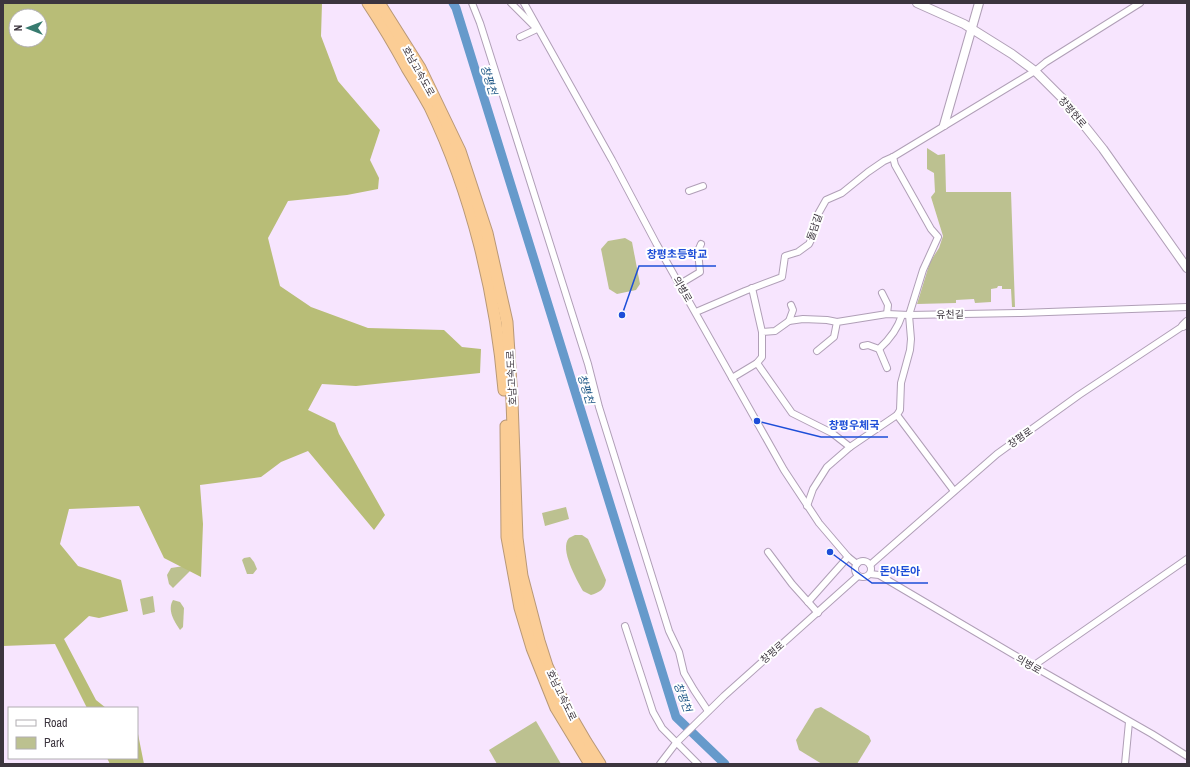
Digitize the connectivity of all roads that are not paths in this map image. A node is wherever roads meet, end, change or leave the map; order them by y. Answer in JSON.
{"nodes":[{"id":1,"x":368,"y":3,"type":"edge"},
{"id":2,"x":379,"y":3,"type":"edge"},
{"id":3,"x":472,"y":3,"type":"edge"},
{"id":4,"x":511,"y":3,"type":"edge"},
{"id":5,"x":524,"y":3,"type":"edge"},
{"id":6,"x":917,"y":3,"type":"edge"},
{"id":7,"x":979,"y":3,"type":"edge"},
{"id":8,"x":1140,"y":3,"type":"edge"},
{"id":9,"x":972,"y":29,"type":"junction"},
{"id":10,"x":538,"y":30,"type":"junction"},
{"id":11,"x":520,"y":37,"type":"dead end"},
{"id":12,"x":1035,"y":71,"type":"junction"},
{"id":13,"x":944,"y":125,"type":"junction"},
{"id":14,"x":893,"y":157,"type":"junction"},
{"id":15,"x":703,"y":186,"type":"dead end"},
{"id":16,"x":689,"y":191,"type":"dead end"},
{"id":17,"x":701,"y":244,"type":"dead end"},
{"id":18,"x":1187,"y":268,"type":"edge"},
{"id":19,"x":681,"y":285,"type":"junction"},
{"id":20,"x":752,"y":288,"type":"junction"},
{"id":21,"x":882,"y":294,"type":"dead end"},
{"id":22,"x":791,"y":305,"type":"dead end"},
{"id":23,"x":1187,"y":307,"type":"edge"},
{"id":24,"x":696,"y":312,"type":"junction"},
{"id":25,"x":887,"y":314,"type":"junction"},
{"id":26,"x":902,"y":315,"type":"junction"},
{"id":27,"x":910,"y":315,"type":"junction"},
{"id":28,"x":789,"y":321,"type":"junction"},
{"id":29,"x":837,"y":322,"type":"junction"},
{"id":30,"x":1186,"y":324,"type":"edge"},
{"id":31,"x":762,"y":332,"type":"junction"},
{"id":32,"x":863,"y":346,"type":"dead end"},
{"id":33,"x":878,"y":349,"type":"junction"},
{"id":34,"x":817,"y":351,"type":"dead end"},
{"id":35,"x":757,"y":363,"type":"junction"},
{"id":36,"x":887,"y":368,"type":"dead end"},
{"id":37,"x":732,"y":378,"type":"junction"},
{"id":38,"x":897,"y":415,"type":"junction"},
{"id":39,"x":850,"y":447,"type":"junction"},
{"id":40,"x":954,"y":492,"type":"junction"},
{"id":41,"x":807,"y":506,"type":"junction"},
{"id":42,"x":768,"y":552,"type":"dead end"},
{"id":43,"x":848,"y":556,"type":"junction"},
{"id":44,"x":1187,"y":559,"type":"edge"},
{"id":45,"x":857,"y":564,"type":"junction"},
{"id":46,"x":870,"y":565,"type":"junction"},
{"id":47,"x":870,"y":574,"type":"junction"},
{"id":48,"x":858,"y":576,"type":"junction"},
{"id":49,"x":808,"y":602,"type":"junction"},
{"id":50,"x":818,"y":613,"type":"junction"},
{"id":51,"x":625,"y":626,"type":"dead end"},
{"id":52,"x":1033,"y":666,"type":"junction"},
{"id":53,"x":707,"y":712,"type":"junction"},
{"id":54,"x":1129,"y":722,"type":"junction"},
{"id":55,"x":676,"y":743,"type":"junction"},
{"id":56,"x":1187,"y":756,"type":"edge"},
{"id":57,"x":590,"y":764,"type":"edge"},
{"id":58,"x":600,"y":764,"type":"edge"},
{"id":59,"x":660,"y":764,"type":"edge"},
{"id":60,"x":698,"y":764,"type":"edge"},
{"id":61,"x":1125,"y":764,"type":"edge"}],
"edges":[{"from":1,"to":57,"type":"highway","name":"호남고속도로"},
{"from":2,"to":58,"type":"highway","name":"호남고속도로"},
{"from":3,"to":53,"type":"street"},
{"from":4,"to":10,"type":"street"},
{"from":5,"to":10,"type":"street","name":"의병로"},
{"from":6,"to":9,"type":"main road","name":"창평현로"},
{"from":7,"to":9,"type":"main road"},
{"from":8,"to":12,"type":"street"},
{"from":9,"to":12,"type":"main road","name":"창평현로"},
{"from":9,"to":13,"type":"main road"},
{"from":10,"to":11,"type":"street"},
{"from":10,"to":19,"type":"street","name":"의병로"},
{"from":12,"to":13,"type":"street"},
{"from":12,"to":18,"type":"main road","name":"창평현로"},
{"from":13,"to":14,"type":"street"},
{"from":14,"to":20,"type":"street","name":"돌담길"},
{"from":14,"to":27,"type":"street"},
{"from":15,"to":16,"type":"street"},
{"from":17,"to":19,"type":"street"},
{"from":19,"to":24,"type":"street","name":"의병로"},
{"from":20,"to":24,"type":"street","name":"돌담길"},
{"from":20,"to":31,"type":"street"},
{"from":21,"to":25,"type":"street"},
{"from":22,"to":28,"type":"street"},
{"from":23,"to":27,"type":"street","name":"유천길"},
{"from":24,"to":37,"type":"street","name":"의병로"},
{"from":25,"to":26,"type":"street","name":"유천길"},
{"from":25,"to":29,"type":"street","name":"유천길"},
{"from":26,"to":27,"type":"street","name":"유천길"},
{"from":26,"to":33,"type":"street"},
{"from":27,"to":38,"type":"street"},
{"from":28,"to":29,"type":"street","name":"유천길"},
{"from":28,"to":31,"type":"street"},
{"from":29,"to":34,"type":"street"},
{"from":30,"to":40,"type":"street","name":"창평로"},
{"from":31,"to":35,"type":"street"},
{"from":32,"to":33,"type":"street"},
{"from":33,"to":36,"type":"street"},
{"from":35,"to":37,"type":"street"},
{"from":35,"to":39,"type":"street"},
{"from":37,"to":41,"type":"street","name":"의병로"},
{"from":38,"to":39,"type":"street"},
{"from":38,"to":40,"type":"street"},
{"from":39,"to":41,"type":"street"},
{"from":40,"to":46,"type":"street","name":"창평로"},
{"from":41,"to":43,"type":"street","name":"의병로"},
{"from":42,"to":49,"type":"street"},
{"from":43,"to":45,"type":"street","name":"의병로"},
{"from":43,"to":49,"type":"street"},
{"from":44,"to":52,"type":"street"},
{"from":45,"to":46,"type":"street"},
{"from":45,"to":48,"type":"street"},
{"from":46,"to":47,"type":"street"},
{"from":47,"to":48,"type":"street"},
{"from":47,"to":52,"type":"street","name":"의병로"},
{"from":48,"to":50,"type":"street","name":"창평로"},
{"from":49,"to":50,"type":"street"},
{"from":50,"to":53,"type":"street","name":"창평로"},
{"from":51,"to":55,"type":"street"},
{"from":52,"to":54,"type":"street","name":"의병로"},
{"from":53,"to":55,"type":"street","name":"창평로"},
{"from":54,"to":56,"type":"street","name":"의병로"},
{"from":54,"to":61,"type":"street"},
{"from":55,"to":59,"type":"street","name":"창평로"},
{"from":55,"to":60,"type":"street"}]}
